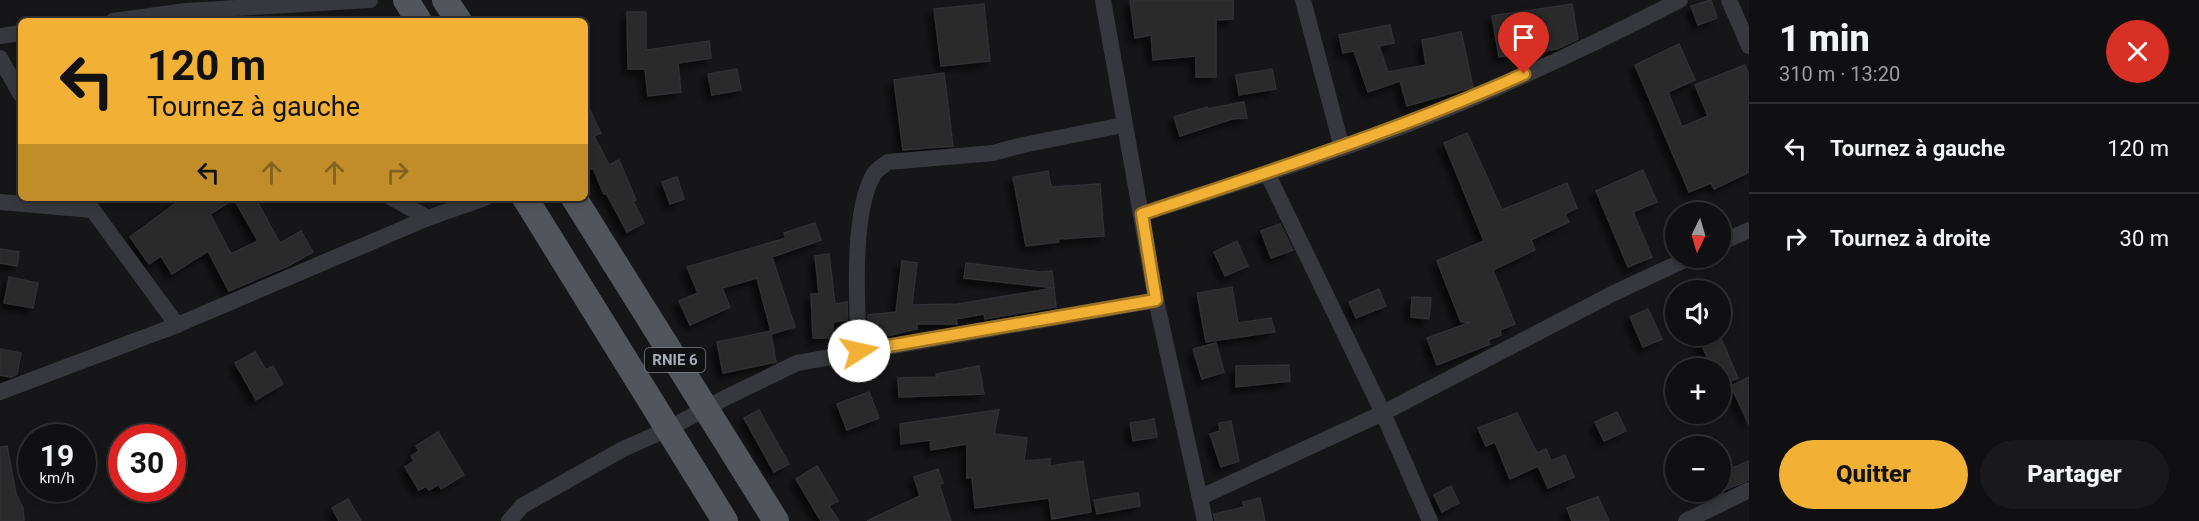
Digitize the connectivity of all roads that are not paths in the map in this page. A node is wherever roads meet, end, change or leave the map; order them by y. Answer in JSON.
{"nodes":[{"id":1,"x":370,"y":0,"type":"edge"},
{"id":2,"x":406,"y":0,"type":"edge"},
{"id":3,"x":445,"y":0,"type":"edge"},
{"id":4,"x":1103,"y":0,"type":"edge"},
{"id":5,"x":1303,"y":0,"type":"edge"},
{"id":6,"x":1680,"y":0,"type":"edge"},
{"id":7,"x":1729,"y":0,"type":"edge"},
{"id":8,"x":185,"y":11,"type":"edge"},
{"id":9,"x":135,"y":18,"type":"edge"},
{"id":10,"x":417,"y":18,"type":"edge"},
{"id":11,"x":457,"y":18,"type":"edge"},
{"id":12,"x":18,"y":33,"type":"edge"},
{"id":13,"x":0,"y":36,"type":"edge"},
{"id":14,"x":1749,"y":46,"type":"edge"},
{"id":15,"x":0,"y":58,"type":"edge"},
{"id":16,"x":18,"y":90,"type":"edge"},
{"id":17,"x":1123,"y":125,"type":"junction"},
{"id":18,"x":1342,"y":148,"type":"junction"},
{"id":19,"x":1267,"y":173,"type":"junction"},
{"id":20,"x":397,"y":201,"type":"edge"},
{"id":21,"x":476,"y":201,"type":"edge"},
{"id":22,"x":527,"y":201,"type":"edge"},
{"id":23,"x":576,"y":201,"type":"edge"},
{"id":24,"x":0,"y":202,"type":"edge"},
{"id":25,"x":88,"y":204,"type":"edge"},
{"id":26,"x":1142,"y":214,"type":"junction"},
{"id":27,"x":428,"y":218,"type":"junction"},
{"id":28,"x":1749,"y":230,"type":"edge"},
{"id":29,"x":1731,"y":238,"type":"edge"},
{"id":30,"x":1668,"y":268,"type":"edge"},
{"id":31,"x":1156,"y":300,"type":"junction"},
{"id":32,"x":177,"y":325,"type":"junction"},
{"id":33,"x":859,"y":351,"type":"junction"},
{"id":34,"x":0,"y":392,"type":"edge"},
{"id":35,"x":705,"y":409,"type":"junction"},
{"id":36,"x":1383,"y":413,"type":"junction"},
{"id":37,"x":669,"y":429,"type":"junction"},
{"id":38,"x":1749,"y":490,"type":"edge"},
{"id":39,"x":1201,"y":497,"type":"junction"},
{"id":40,"x":509,"y":521,"type":"edge"},
{"id":41,"x":725,"y":521,"type":"edge"},
{"id":42,"x":776,"y":521,"type":"edge"},
{"id":43,"x":1204,"y":521,"type":"edge"},
{"id":44,"x":1430,"y":521,"type":"edge"},
{"id":45,"x":1686,"y":521,"type":"edge"}],
"edges":[{"from":1,"to":8,"type":"street"},
{"from":2,"to":10,"type":"main road"},
{"from":3,"to":11,"type":"main road"},
{"from":4,"to":17,"type":"street"},
{"from":5,"to":18,"type":"street"},
{"from":6,"to":18,"type":"street"},
{"from":7,"to":14,"type":"street"},
{"from":8,"to":9,"type":"street"},
{"from":12,"to":13,"type":"street"},
{"from":15,"to":16,"type":"street"},
{"from":17,"to":26,"type":"street"},
{"from":17,"to":33,"type":"street"},
{"from":18,"to":19,"type":"street"},
{"from":19,"to":26,"type":"street"},
{"from":19,"to":36,"type":"street"},
{"from":20,"to":27,"type":"street"},
{"from":21,"to":27,"type":"street"},
{"from":22,"to":37,"type":"main road","number":"RNIE 6"},
{"from":23,"to":35,"type":"main road","number":"RNIE 6"},
{"from":24,"to":25,"type":"street"},
{"from":25,"to":32,"type":"street"},
{"from":26,"to":31,"type":"street"},
{"from":27,"to":32,"type":"street"},
{"from":28,"to":29,"type":"street"},
{"from":30,"to":36,"type":"street"},
{"from":31,"to":33,"type":"street"},
{"from":31,"to":39,"type":"street"},
{"from":32,"to":34,"type":"street"},
{"from":33,"to":35,"type":"street"},
{"from":35,"to":37,"type":"street"},
{"from":35,"to":42,"type":"main road","number":"RNIE 6"},
{"from":36,"to":39,"type":"street"},
{"from":36,"to":44,"type":"street"},
{"from":37,"to":40,"type":"street"},
{"from":37,"to":41,"type":"main road","number":"RNIE 6"},
{"from":38,"to":45,"type":"street"},
{"from":39,"to":43,"type":"street"}]}
